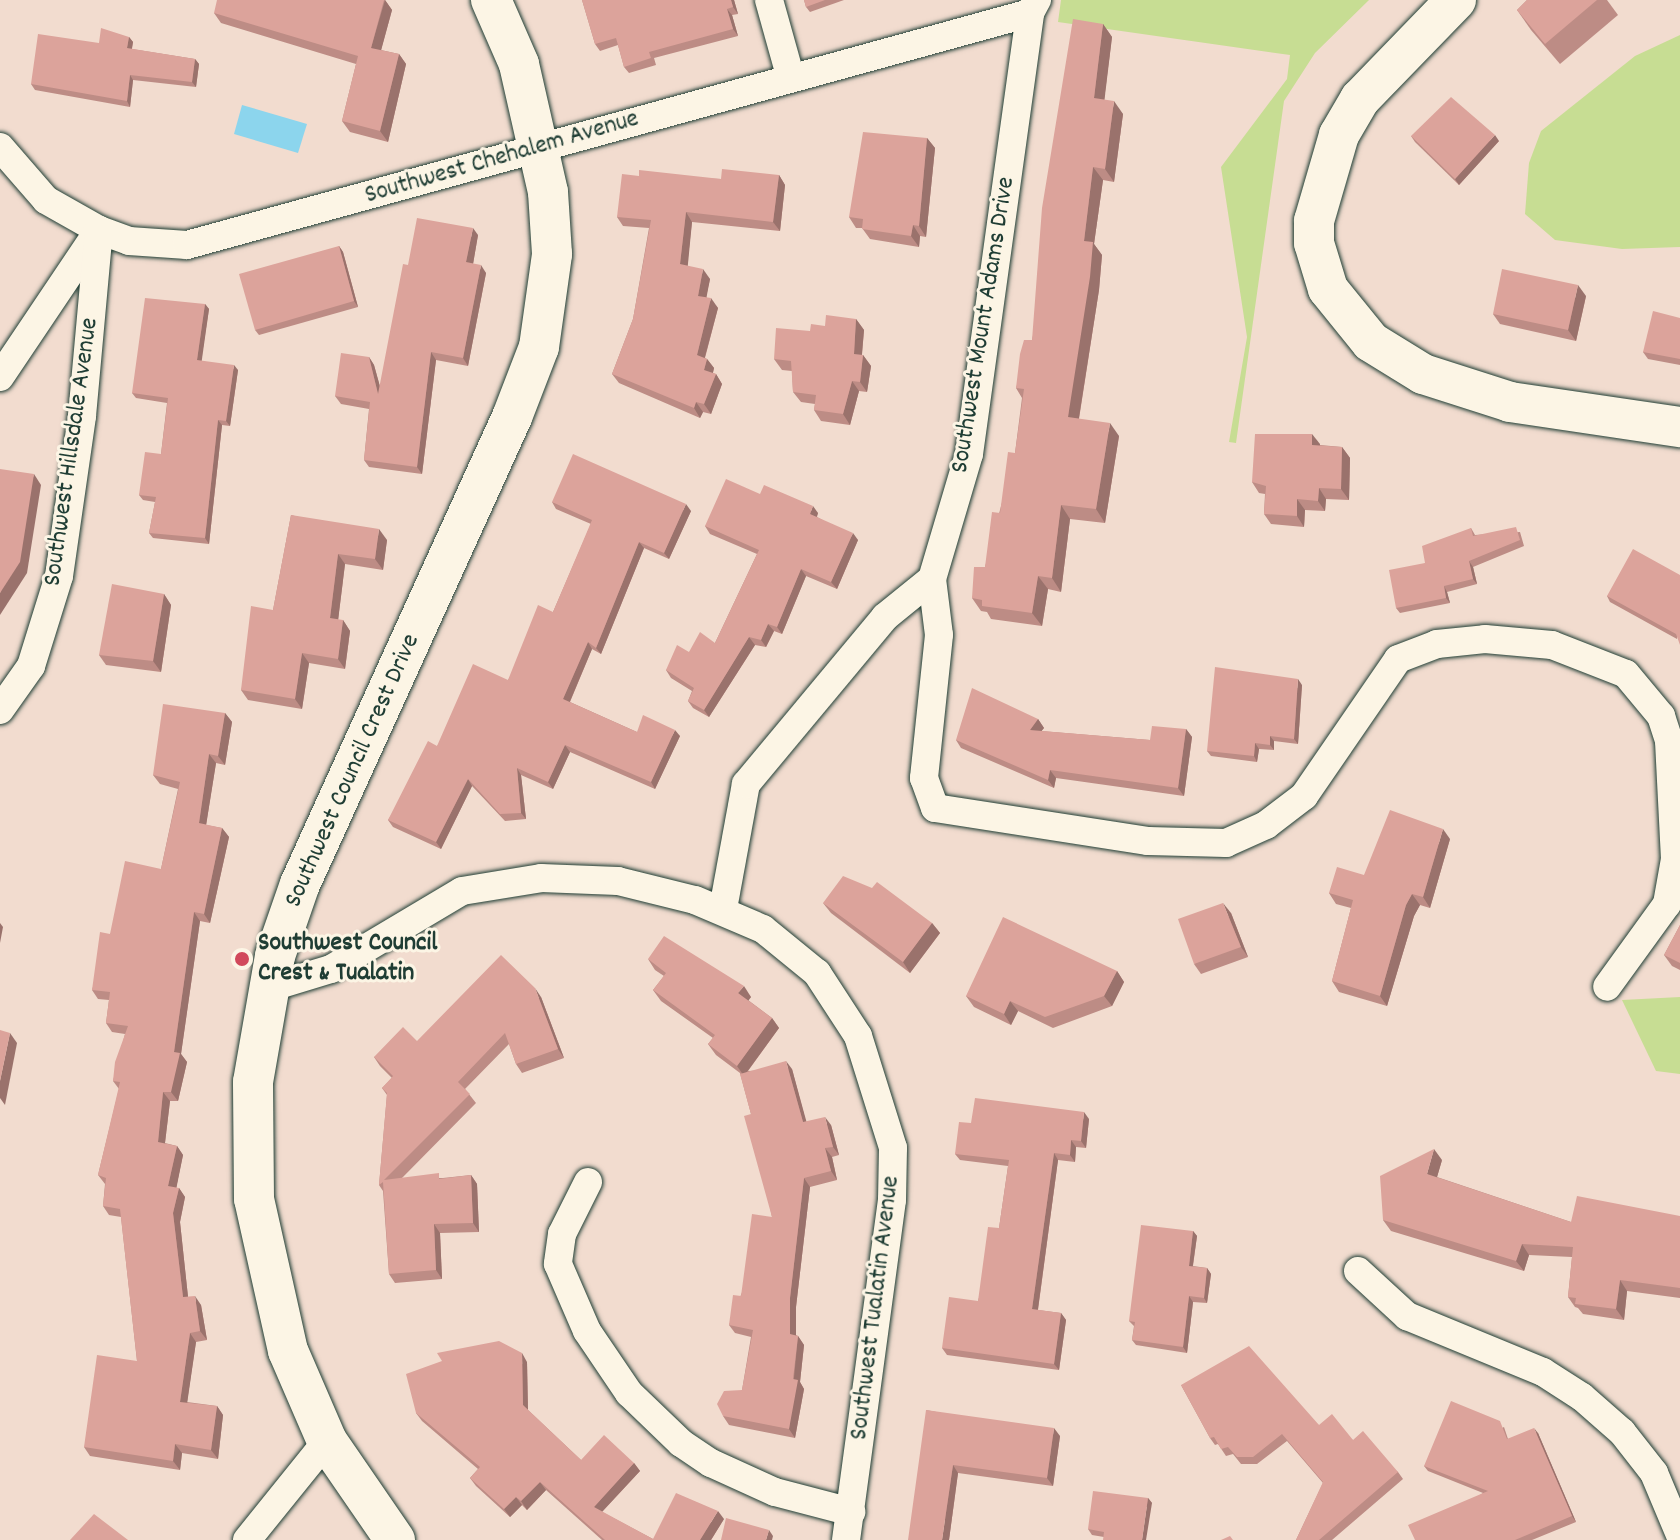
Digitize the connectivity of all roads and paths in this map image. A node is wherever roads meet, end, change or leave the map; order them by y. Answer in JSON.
{"nodes":[{"id":1,"x":491,"y":0,"type":"edge"},
{"id":2,"x":769,"y":0,"type":"edge"},
{"id":3,"x":1456,"y":0,"type":"edge"},
{"id":4,"x":1033,"y":6,"type":"edge"},
{"id":5,"x":790,"y":75,"type":"junction"},
{"id":6,"x":0,"y":147,"type":"edge"},
{"id":7,"x":541,"y":147,"type":"junction"},
{"id":8,"x":99,"y":230,"type":"junction"},
{"id":9,"x":0,"y":377,"type":"edge"},
{"id":10,"x":1680,"y":427,"type":"edge"},
{"id":11,"x":932,"y":579,"type":"junction"},
{"id":12,"x":0,"y":710,"type":"edge"},
{"id":13,"x":723,"y":909,"type":"junction"},
{"id":14,"x":1607,"y":987,"type":"dead end"},
{"id":15,"x":268,"y":988,"type":"junction"},
{"id":16,"x":588,"y":1182,"type":"dead end"},
{"id":17,"x":1358,"y":1271,"type":"dead end"},
{"id":18,"x":327,"y":1441,"type":"junction"},
{"id":19,"x":851,"y":1512,"type":"junction"},
{"id":20,"x":1680,"y":1535,"type":"edge"},
{"id":21,"x":247,"y":1540,"type":"edge"},
{"id":22,"x":395,"y":1540,"type":"edge"},
{"id":23,"x":846,"y":1540,"type":"edge"}],
"edges":[{"from":1,"to":7,"type":"street","name":"Southwest Council Crest Drive"},
{"from":2,"to":5,"type":"street"},
{"from":3,"to":10,"type":"street"},
{"from":4,"to":5,"type":"street","name":"Southwest Chehalem Avenue"},
{"from":4,"to":11,"type":"street","name":"Southwest Mount Adams Drive"},
{"from":5,"to":7,"type":"street","name":"Southwest Chehalem Avenue"},
{"from":6,"to":8,"type":"street","name":"Southwest Chehalem Avenue"},
{"from":7,"to":8,"type":"street","name":"Southwest Chehalem Avenue"},
{"from":7,"to":15,"type":"street","name":"Southwest Council Crest Drive"},
{"from":8,"to":9,"type":"street"},
{"from":8,"to":12,"type":"street","name":"Southwest Hillsdale Avenue"},
{"from":11,"to":13,"type":"street"},
{"from":11,"to":14,"type":"street"},
{"from":13,"to":15,"type":"street","name":"Southwest Tualatin Avenue"},
{"from":13,"to":19,"type":"street","name":"Southwest Tualatin Avenue"},
{"from":15,"to":18,"type":"street","name":"Southwest Council Crest Drive"},
{"from":16,"to":19,"type":"street"},
{"from":17,"to":20,"type":"street"},
{"from":18,"to":21,"type":"street"},
{"from":18,"to":22,"type":"street","name":"Southwest Council Crest Drive"},
{"from":19,"to":23,"type":"street","name":"Southwest Tualatin Avenue"}]}
